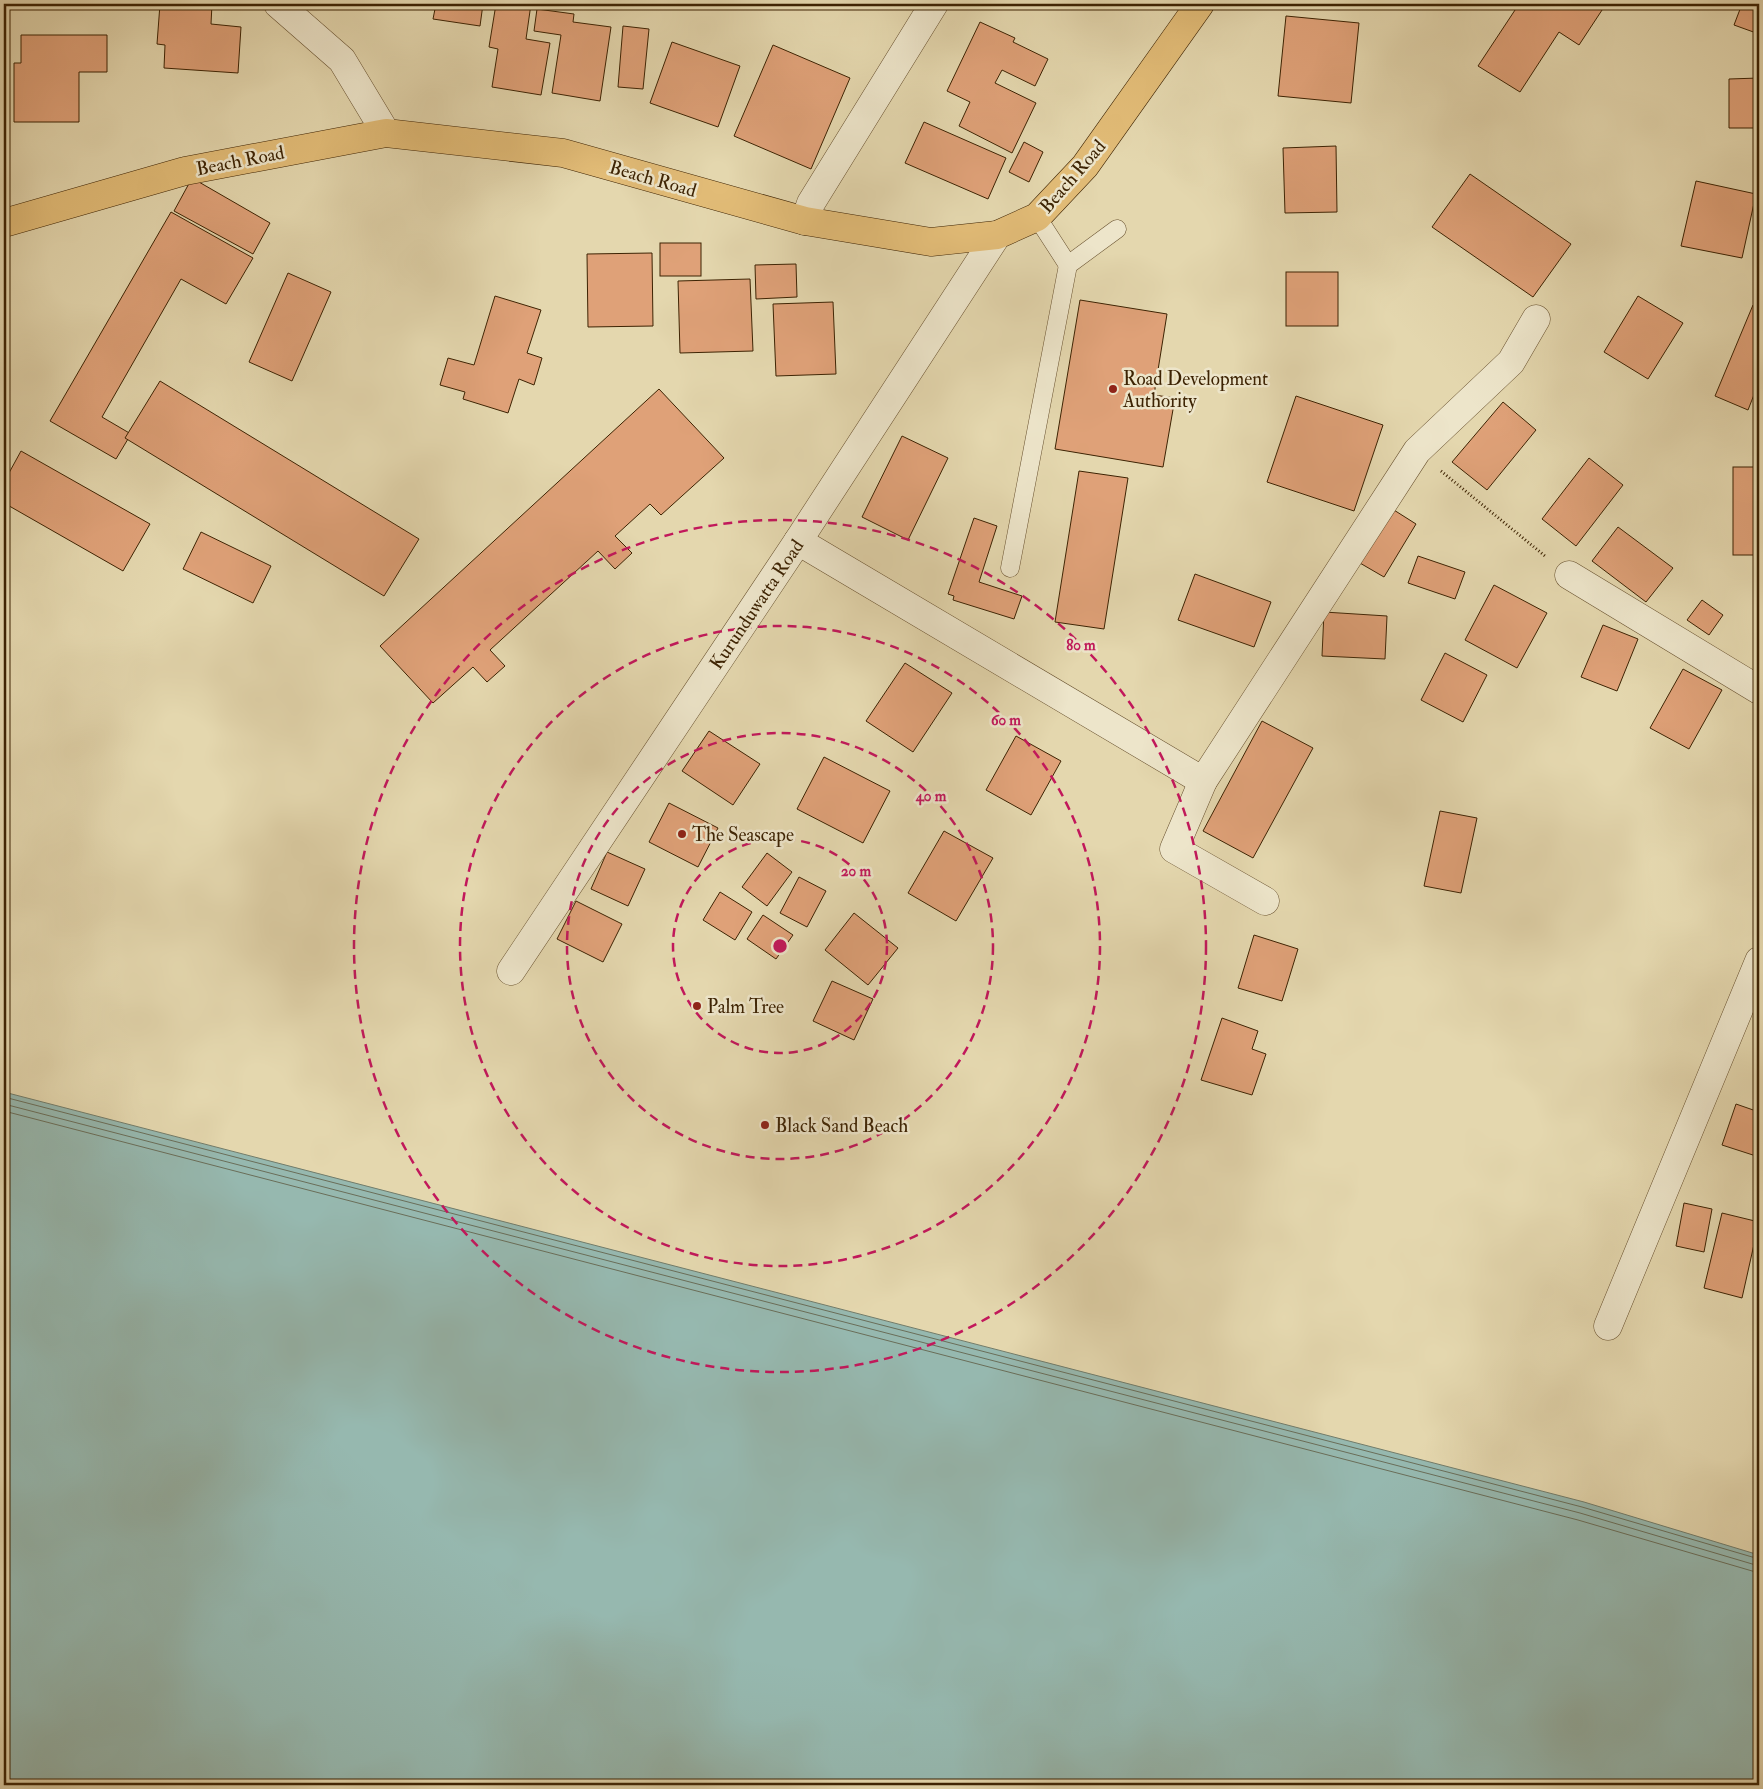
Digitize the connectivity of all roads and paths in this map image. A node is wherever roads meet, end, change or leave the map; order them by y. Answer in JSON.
{"nodes":[{"id":1,"x":278,"y":4,"type":"edge"},
{"id":2,"x":934,"y":4,"type":"edge"},
{"id":3,"x":1200,"y":4,"type":"edge"},
{"id":4,"x":386,"y":133,"type":"junction"},
{"id":5,"x":1037,"y":217,"type":"junction"},
{"id":6,"x":805,"y":221,"type":"junction"},
{"id":7,"x":4,"y":223,"type":"edge"},
{"id":8,"x":1117,"y":229,"type":"dead end"},
{"id":9,"x":998,"y":235,"type":"junction"},
{"id":10,"x":1068,"y":265,"type":"junction"},
{"id":11,"x":1536,"y":319,"type":"dead end"},
{"id":12,"x":1417,"y":451,"type":"junction"},
{"id":13,"x":798,"y":541,"type":"junction"},
{"id":14,"x":1010,"y":568,"type":"dead end"},
{"id":15,"x":1569,"y":575,"type":"joint"},
{"id":16,"x":1759,"y":690,"type":"edge"},
{"id":17,"x":1203,"y":781,"type":"junction"},
{"id":18,"x":1265,"y":901,"type":"dead end"},
{"id":19,"x":1759,"y":961,"type":"edge"},
{"id":20,"x":511,"y":970,"type":"dead end"},
{"id":21,"x":1608,"y":1326,"type":"dead end"}],
"edges":[{"from":1,"to":4,"type":"street"},
{"from":2,"to":6,"type":"street"},
{"from":3,"to":5,"type":"main road","name":"Beach Road"},
{"from":4,"to":6,"type":"main road","name":"Beach Road"},
{"from":4,"to":7,"type":"main road","name":"Beach Road"},
{"from":5,"to":9,"type":"main road","name":"Beach Road"},
{"from":5,"to":10,"type":"lane"},
{"from":6,"to":9,"type":"main road","name":"Beach Road"},
{"from":8,"to":10,"type":"lane"},
{"from":9,"to":13,"type":"street","name":"Kurunduwatta Road"},
{"from":10,"to":14,"type":"lane"},
{"from":11,"to":12,"type":"street"},
{"from":12,"to":15,"type":"path"},
{"from":12,"to":17,"type":"street"},
{"from":13,"to":17,"type":"street"},
{"from":13,"to":20,"type":"street","name":"Kurunduwatta Road"},
{"from":15,"to":16,"type":"street"},
{"from":17,"to":18,"type":"street"},
{"from":19,"to":21,"type":"street"}]}
